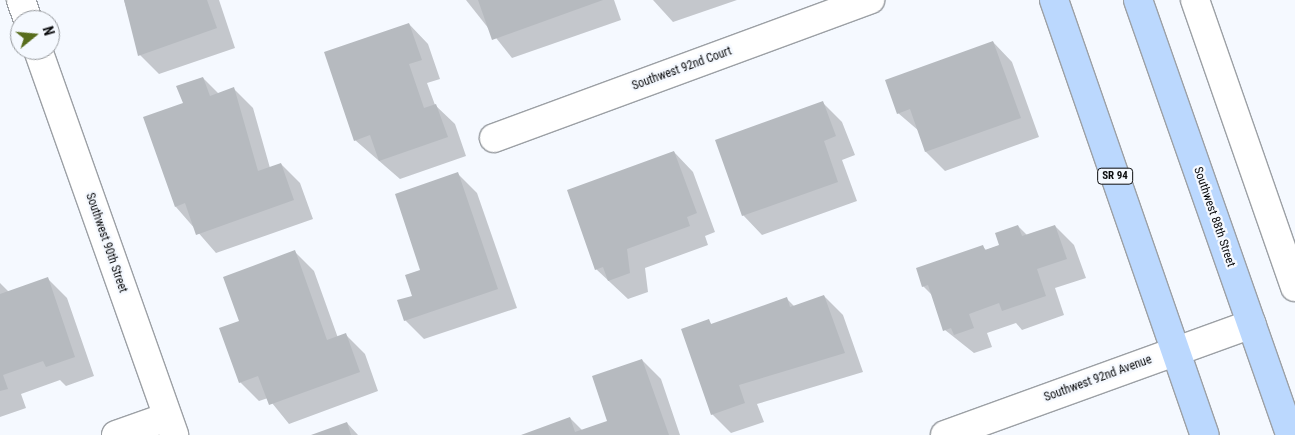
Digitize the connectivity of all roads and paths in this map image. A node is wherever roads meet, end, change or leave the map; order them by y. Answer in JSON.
{"nodes":[{"id":1,"x":870,"y":0,"type":"edge"},
{"id":2,"x":1054,"y":0,"type":"edge"},
{"id":3,"x":1138,"y":0,"type":"edge"},
{"id":4,"x":1196,"y":0,"type":"edge"},
{"id":5,"x":813,"y":10,"type":"edge"},
{"id":6,"x":42,"y":60,"type":"edge"},
{"id":7,"x":494,"y":138,"type":"dead end"},
{"id":8,"x":1295,"y":287,"type":"edge"},
{"id":9,"x":1252,"y":324,"type":"junction"},
{"id":10,"x":1176,"y":351,"type":"junction"},
{"id":11,"x":171,"y":426,"type":"edge"},
{"id":12,"x":116,"y":435,"type":"edge"},
{"id":13,"x":945,"y":435,"type":"edge"},
{"id":14,"x":1205,"y":435,"type":"edge"},
{"id":15,"x":1290,"y":435,"type":"edge"}],
"edges":[{"from":1,"to":5,"type":"street","name":"Southwest 92nd Court"},
{"from":2,"to":10,"type":"main road","number":"SR 94"},
{"from":3,"to":9,"type":"main road","name":"Southwest 88th Street"},
{"from":4,"to":8,"type":"street"},
{"from":5,"to":7,"type":"street","name":"Southwest 92nd Court"},
{"from":6,"to":11,"type":"street","name":"Southwest 90th Street"},
{"from":9,"to":10,"type":"street","name":"Southwest 92nd Avenue"},
{"from":9,"to":15,"type":"main road","name":"Southwest 88th Street"},
{"from":10,"to":13,"type":"street","name":"Southwest 92nd Avenue"},
{"from":10,"to":14,"type":"main road","number":"SR 94"},
{"from":11,"to":12,"type":"street"}]}
